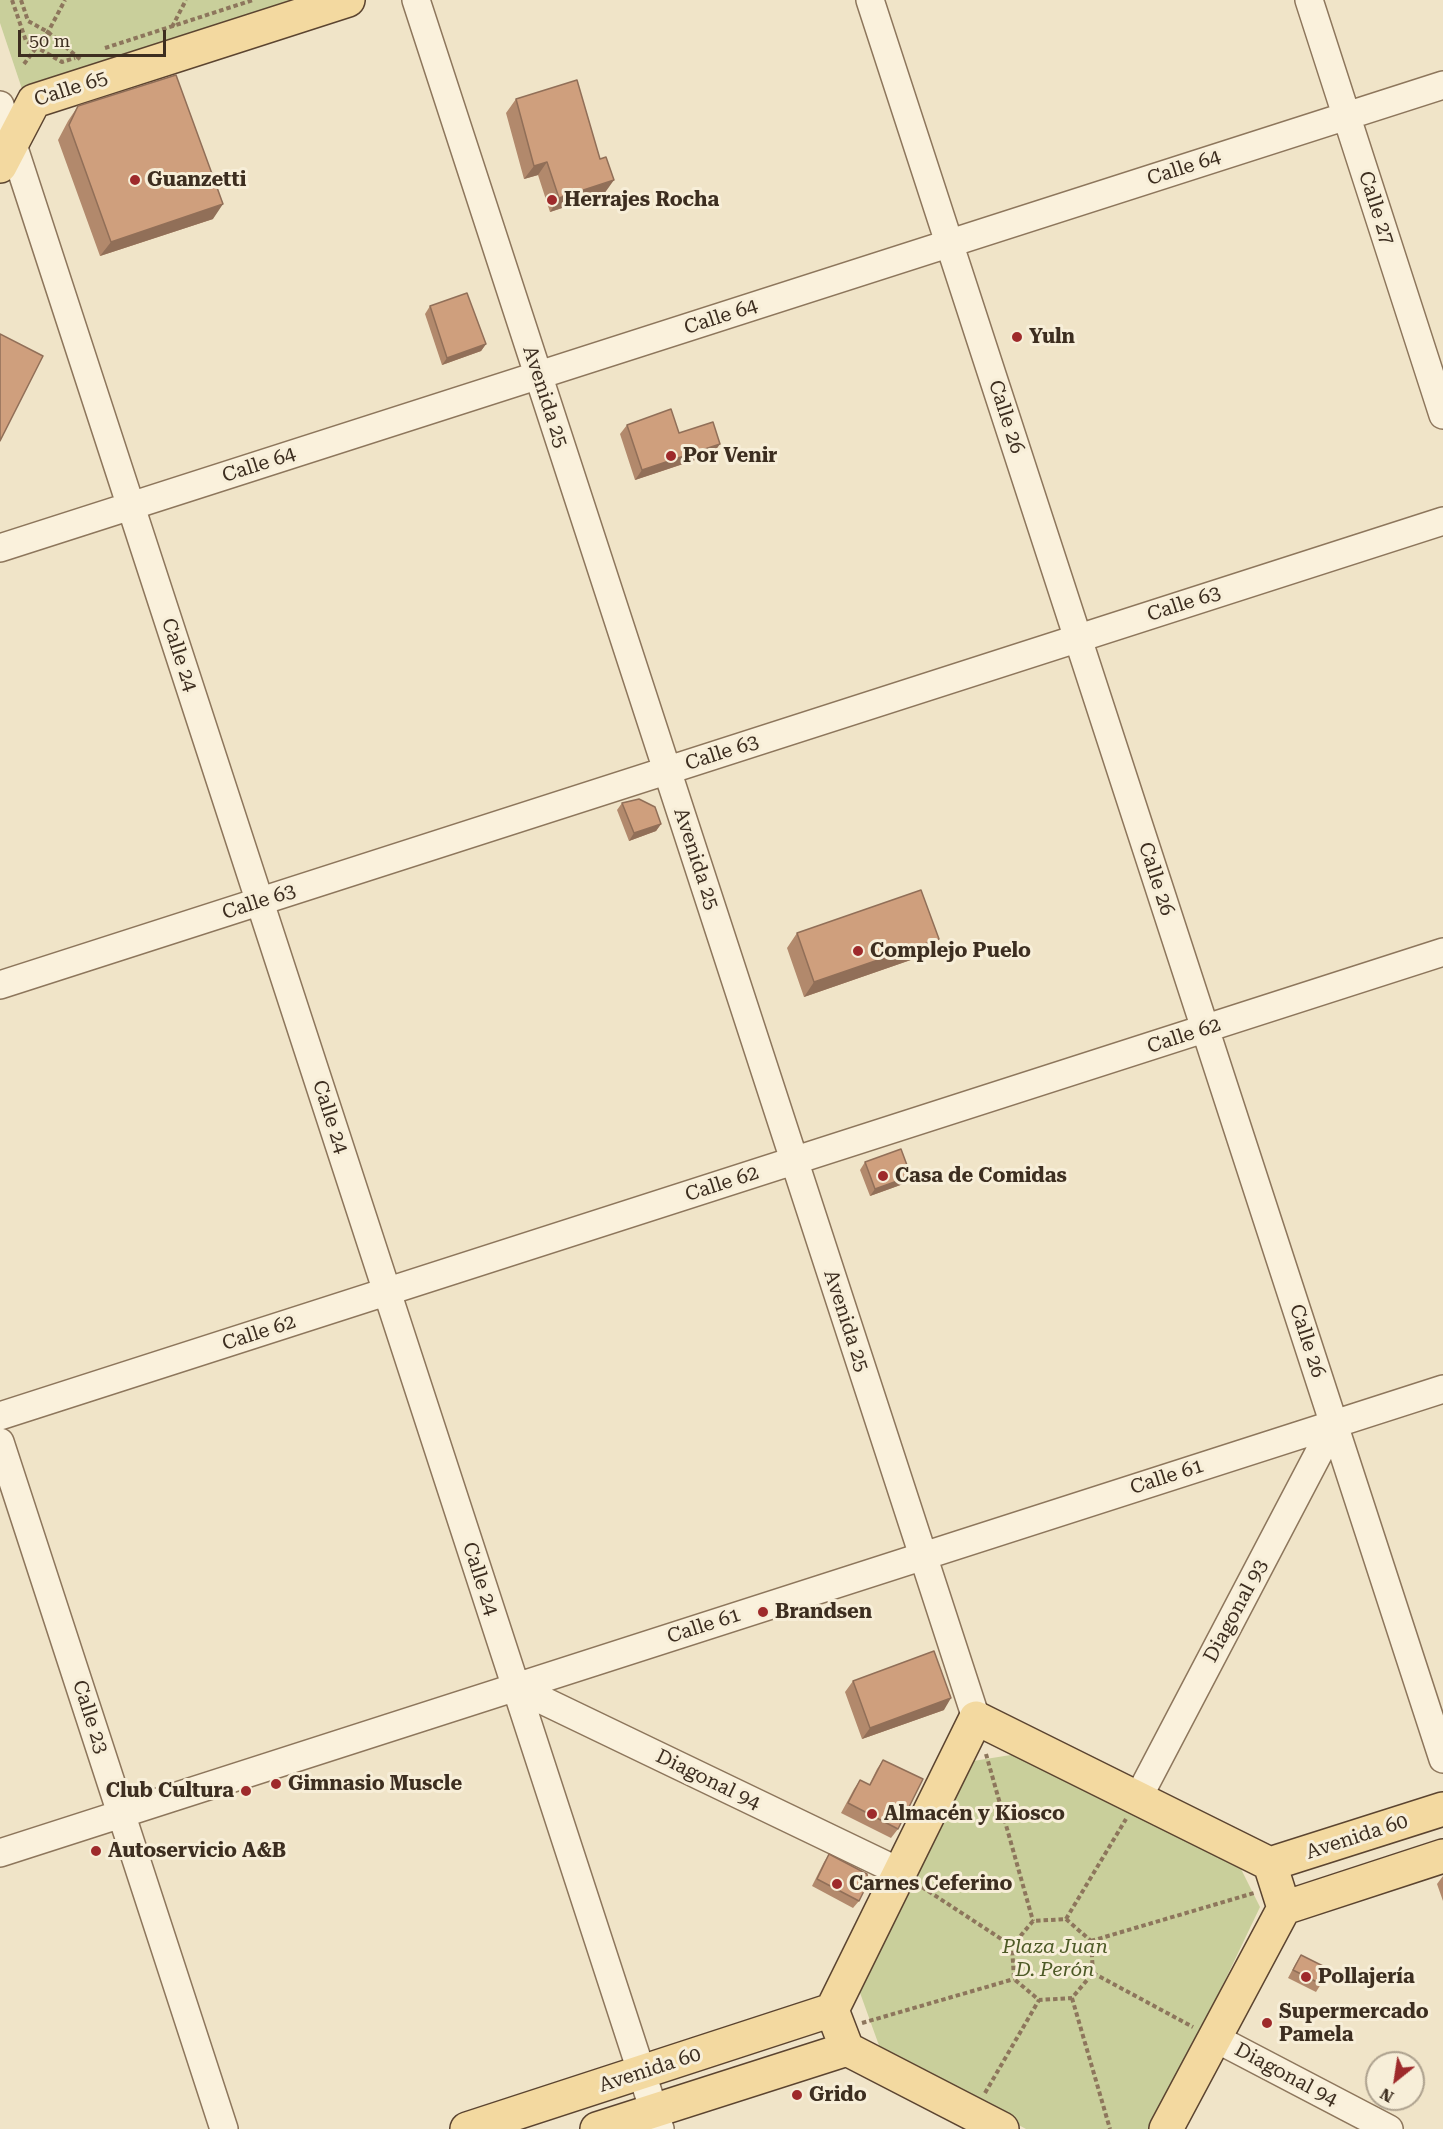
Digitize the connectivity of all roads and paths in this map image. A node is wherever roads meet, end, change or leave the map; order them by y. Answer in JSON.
{"nodes":[{"id":1,"x":12,"y":0,"type":"edge"},
{"id":2,"x":21,"y":0,"type":"edge"},
{"id":3,"x":65,"y":0,"type":"edge"},
{"id":4,"x":186,"y":0,"type":"edge"},
{"id":5,"x":253,"y":0,"type":"edge"},
{"id":6,"x":348,"y":0,"type":"edge"},
{"id":7,"x":416,"y":0,"type":"edge"},
{"id":8,"x":870,"y":0,"type":"edge"},
{"id":9,"x":1309,"y":0,"type":"edge"},
{"id":10,"x":28,"y":21,"type":"dead end"},
{"id":11,"x":172,"y":26,"type":"junction"},
{"id":12,"x":168,"y":34,"type":"dead end"},
{"id":13,"x":36,"y":48,"type":"junction"},
{"id":14,"x":98,"y":51,"type":"dead end"},
{"id":15,"x":88,"y":54,"type":"dead end"},
{"id":16,"x":24,"y":64,"type":"dead end"},
{"id":17,"x":1443,"y":85,"type":"edge"},
{"id":18,"x":34,"y":101,"type":"junction"},
{"id":19,"x":1,"y":109,"type":"edge"},
{"id":20,"x":1347,"y":116,"type":"junction"},
{"id":21,"x":6,"y":154,"type":"edge"},
{"id":22,"x":949,"y":243,"type":"junction"},
{"id":23,"x":538,"y":375,"type":"junction"},
{"id":24,"x":1443,"y":415,"type":"edge"},
{"id":25,"x":130,"y":506,"type":"junction"},
{"id":26,"x":1443,"y":521,"type":"edge"},
{"id":27,"x":0,"y":548,"type":"edge"},
{"id":28,"x":1078,"y":639,"type":"junction"},
{"id":29,"x":667,"y":771,"type":"junction"},
{"id":30,"x":259,"y":902,"type":"junction"},
{"id":31,"x":1443,"y":952,"type":"edge"},
{"id":32,"x":0,"y":985,"type":"edge"},
{"id":33,"x":1205,"y":1029,"type":"junction"},
{"id":34,"x":794,"y":1161,"type":"junction"},
{"id":35,"x":387,"y":1292,"type":"junction"},
{"id":36,"x":1443,"y":1389,"type":"edge"},
{"id":37,"x":0,"y":1416,"type":"edge"},
{"id":38,"x":1334,"y":1424,"type":"junction"},
{"id":39,"x":0,"y":1442,"type":"edge"},
{"id":40,"x":923,"y":1556,"type":"junction"},
{"id":41,"x":515,"y":1687,"type":"junction"},
{"id":42,"x":976,"y":1718,"type":"junction"},
{"id":43,"x":1443,"y":1758,"type":"edge"},
{"id":44,"x":1138,"y":1798,"type":"junction"},
{"id":45,"x":1443,"y":1809,"type":"edge"},
{"id":46,"x":121,"y":1814,"type":"junction"},
{"id":47,"x":0,"y":1852,"type":"edge"},
{"id":48,"x":1443,"y":1856,"type":"edge"},
{"id":49,"x":900,"y":1872,"type":"junction"},
{"id":50,"x":1277,"y":1886,"type":"junction"},
{"id":51,"x":1066,"y":1919,"type":"junction"},
{"id":52,"x":1033,"y":1921,"type":"junction"},
{"id":53,"x":1091,"y":1941,"type":"junction"},
{"id":54,"x":1012,"y":1946,"type":"junction"},
{"id":55,"x":1093,"y":1974,"type":"junction"},
{"id":56,"x":1014,"y":1979,"type":"junction"},
{"id":57,"x":1071,"y":1998,"type":"junction"},
{"id":58,"x":1039,"y":2000,"type":"junction"},
{"id":59,"x":840,"y":2029,"type":"junction"},
{"id":60,"x":1215,"y":2038,"type":"junction"},
{"id":61,"x":642,"y":2073,"type":"junction"},
{"id":62,"x":657,"y":2120,"type":"edge"},
{"id":63,"x":970,"y":2121,"type":"edge"},
{"id":64,"x":224,"y":2129,"type":"edge"},
{"id":65,"x":467,"y":2129,"type":"edge"},
{"id":66,"x":597,"y":2129,"type":"edge"},
{"id":67,"x":1002,"y":2129,"type":"edge"},
{"id":68,"x":1110,"y":2129,"type":"edge"},
{"id":69,"x":1166,"y":2129,"type":"edge"},
{"id":70,"x":1389,"y":2129,"type":"edge"}],
"edges":[{"from":1,"to":13,"type":"path"},
{"from":2,"to":10,"type":"path"},
{"from":3,"to":13,"type":"path"},
{"from":4,"to":11,"type":"path"},
{"from":5,"to":11,"type":"path"},
{"from":6,"to":18,"type":"main road","name":"Calle 65"},
{"from":7,"to":23,"type":"street","name":"Avenida 25"},
{"from":8,"to":22,"type":"street","name":"Calle 26"},
{"from":9,"to":20,"type":"street","name":"Calle 27"},
{"from":11,"to":12,"type":"path"},
{"from":11,"to":14,"type":"path"},
{"from":13,"to":15,"type":"path"},
{"from":13,"to":16,"type":"path"},
{"from":17,"to":20,"type":"street","name":"Calle 64"},
{"from":18,"to":19,"type":"street","name":"Calle 65"},
{"from":18,"to":21,"type":"main road"},
{"from":19,"to":21,"type":"street","name":"Calle 24"},
{"from":20,"to":22,"type":"street","name":"Calle 64"},
{"from":20,"to":24,"type":"street","name":"Calle 27"},
{"from":21,"to":25,"type":"street","name":"Calle 24"},
{"from":22,"to":23,"type":"street","name":"Calle 64"},
{"from":22,"to":28,"type":"street","name":"Calle 26"},
{"from":23,"to":25,"type":"street","name":"Calle 64"},
{"from":23,"to":29,"type":"street","name":"Avenida 25"},
{"from":25,"to":27,"type":"street","name":"Calle 64"},
{"from":25,"to":30,"type":"street","name":"Calle 24"},
{"from":26,"to":28,"type":"street","name":"Calle 63"},
{"from":28,"to":29,"type":"street","name":"Calle 63"},
{"from":28,"to":33,"type":"street","name":"Calle 26"},
{"from":29,"to":30,"type":"street","name":"Calle 63"},
{"from":29,"to":34,"type":"street","name":"Avenida 25"},
{"from":30,"to":32,"type":"street","name":"Calle 63"},
{"from":30,"to":35,"type":"street","name":"Calle 24"},
{"from":31,"to":33,"type":"street","name":"Calle 62"},
{"from":33,"to":34,"type":"street","name":"Calle 62"},
{"from":33,"to":38,"type":"street","name":"Calle 26"},
{"from":34,"to":35,"type":"street","name":"Calle 62"},
{"from":34,"to":40,"type":"street","name":"Avenida 25"},
{"from":35,"to":37,"type":"street","name":"Calle 62"},
{"from":35,"to":41,"type":"street","name":"Calle 24"},
{"from":36,"to":38,"type":"street","name":"Calle 61"},
{"from":38,"to":40,"type":"street","name":"Calle 61"},
{"from":38,"to":43,"type":"street","name":"Calle 26"},
{"from":38,"to":44,"type":"street","name":"Diagonal 93"},
{"from":39,"to":46,"type":"street","name":"Calle 23"},
{"from":40,"to":41,"type":"street","name":"Calle 61"},
{"from":40,"to":42,"type":"street","name":"Avenida 25"},
{"from":41,"to":46,"type":"street","name":"Calle 61"},
{"from":41,"to":49,"type":"street","name":"Diagonal 94"},
{"from":41,"to":61,"type":"street","name":"Calle 24"},
{"from":42,"to":44,"type":"main road"},
{"from":42,"to":49,"type":"main road"},
{"from":42,"to":52,"type":"path"},
{"from":44,"to":50,"type":"main road"},
{"from":44,"to":51,"type":"path"},
{"from":45,"to":50,"type":"main road","name":"Avenida 60"},
{"from":46,"to":47,"type":"street","name":"Calle 61"},
{"from":46,"to":64,"type":"street","name":"Calle 23"},
{"from":48,"to":50,"type":"main road"},
{"from":49,"to":54,"type":"path"},
{"from":49,"to":59,"type":"main road"},
{"from":50,"to":53,"type":"path"},
{"from":50,"to":60,"type":"main road"},
{"from":51,"to":52,"type":"path"},
{"from":51,"to":53,"type":"path"},
{"from":52,"to":54,"type":"path"},
{"from":53,"to":55,"type":"path"},
{"from":54,"to":56,"type":"path"},
{"from":55,"to":57,"type":"path"},
{"from":55,"to":60,"type":"path"},
{"from":56,"to":58,"type":"path"},
{"from":56,"to":59,"type":"path"},
{"from":57,"to":58,"type":"path"},
{"from":57,"to":68,"type":"path"},
{"from":58,"to":63,"type":"path"},
{"from":59,"to":61,"type":"main road","name":"Avenida 60"},
{"from":59,"to":62,"type":"main road","name":"Avenida 60"},
{"from":59,"to":63,"type":"main road"},
{"from":60,"to":69,"type":"main road"},
{"from":60,"to":70,"type":"street","name":"Diagonal 94"},
{"from":61,"to":62,"type":"street","name":"Calle 24"},
{"from":61,"to":65,"type":"main road","name":"Avenida 60"},
{"from":62,"to":66,"type":"main road","name":"Avenida 60"},
{"from":63,"to":67,"type":"main road"}]}
